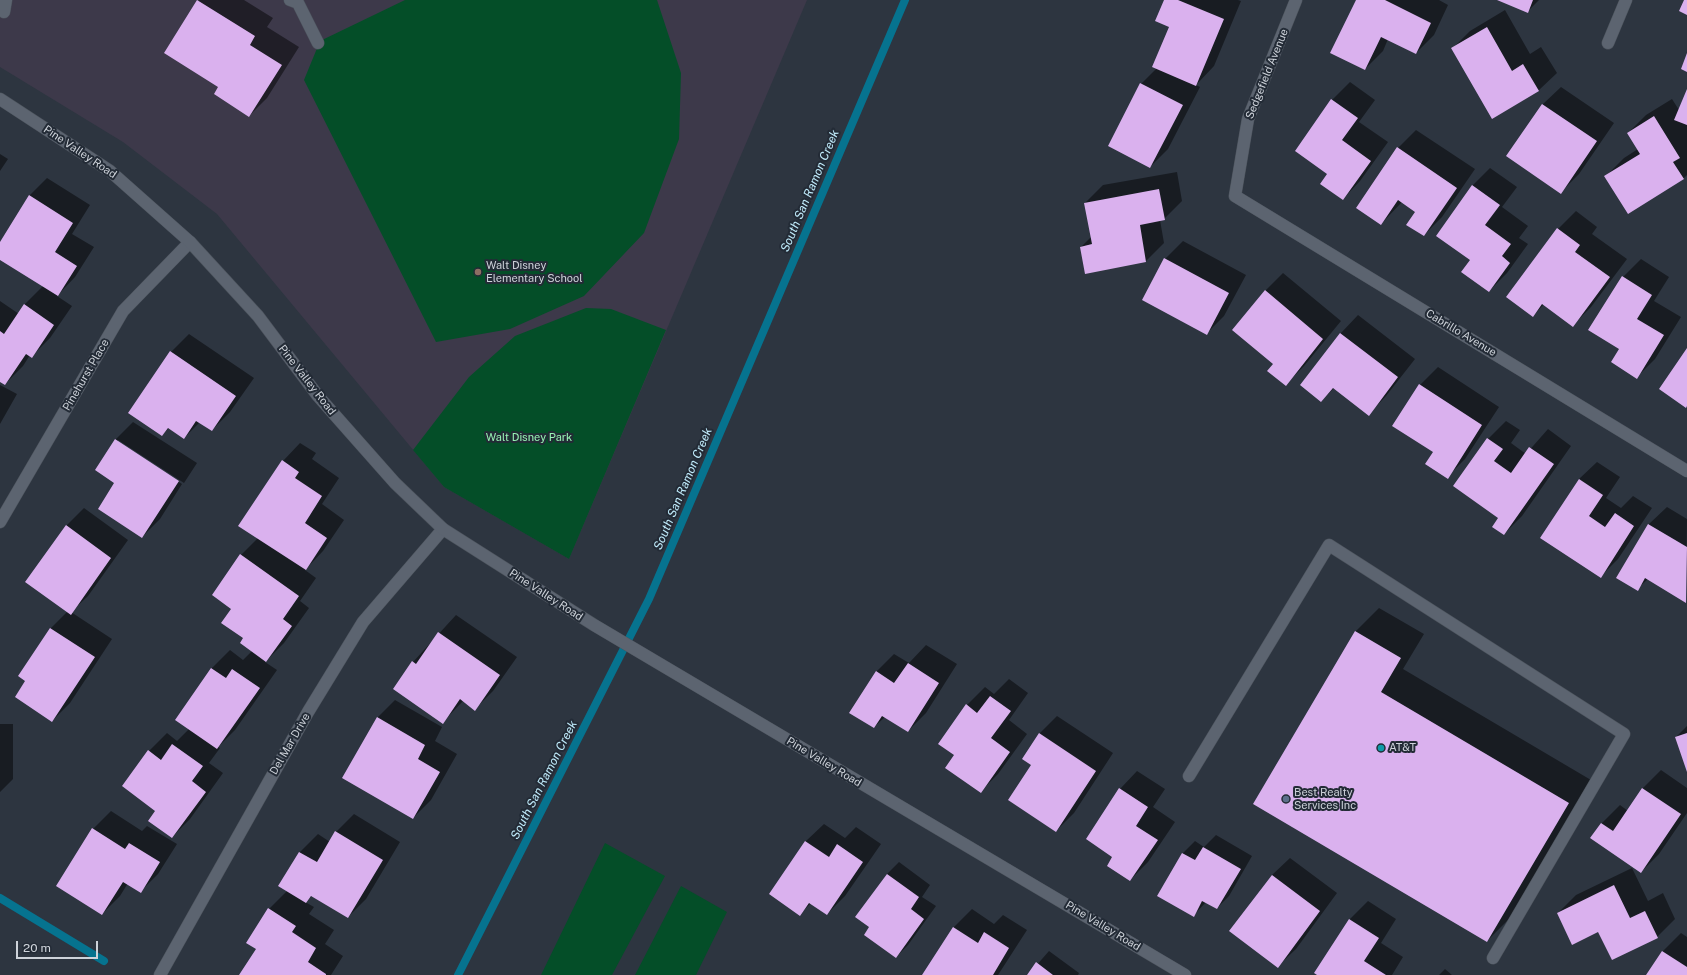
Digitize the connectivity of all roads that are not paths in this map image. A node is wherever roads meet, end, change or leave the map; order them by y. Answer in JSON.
{"nodes":[{"id":1,"x":290,"y":0,"type":"edge"},
{"id":2,"x":1296,"y":0,"type":"edge"},
{"id":3,"x":1626,"y":0,"type":"edge"},
{"id":4,"x":1608,"y":43,"type":"dead end"},
{"id":5,"x":318,"y":44,"type":"dead end"},
{"id":6,"x":0,"y":99,"type":"edge"},
{"id":7,"x":1235,"y":196,"type":"joint"},
{"id":8,"x":190,"y":242,"type":"junction"},
{"id":9,"x":1687,"y":471,"type":"edge"},
{"id":10,"x":0,"y":522,"type":"edge"},
{"id":11,"x":443,"y":528,"type":"junction"},
{"id":12,"x":1189,"y":776,"type":"dead end"},
{"id":13,"x":1493,"y":958,"type":"dead end"},
{"id":14,"x":160,"y":975,"type":"edge"},
{"id":15,"x":1185,"y":975,"type":"edge"}],
"edges":[{"from":1,"to":5,"type":"street"},
{"from":2,"to":7,"type":"street","name":"Sedgefield Avenue"},
{"from":3,"to":4,"type":"street"},
{"from":6,"to":8,"type":"street","name":"Pine Valley Road"},
{"from":7,"to":9,"type":"street","name":"Cabrillo Avenue"},
{"from":8,"to":10,"type":"street","name":"Pinehurst Place"},
{"from":8,"to":11,"type":"street","name":"Pine Valley Road"},
{"from":11,"to":14,"type":"street","name":"Del Mar Drive"},
{"from":11,"to":15,"type":"street","name":"Pine Valley Road"},
{"from":12,"to":13,"type":"street"}]}
